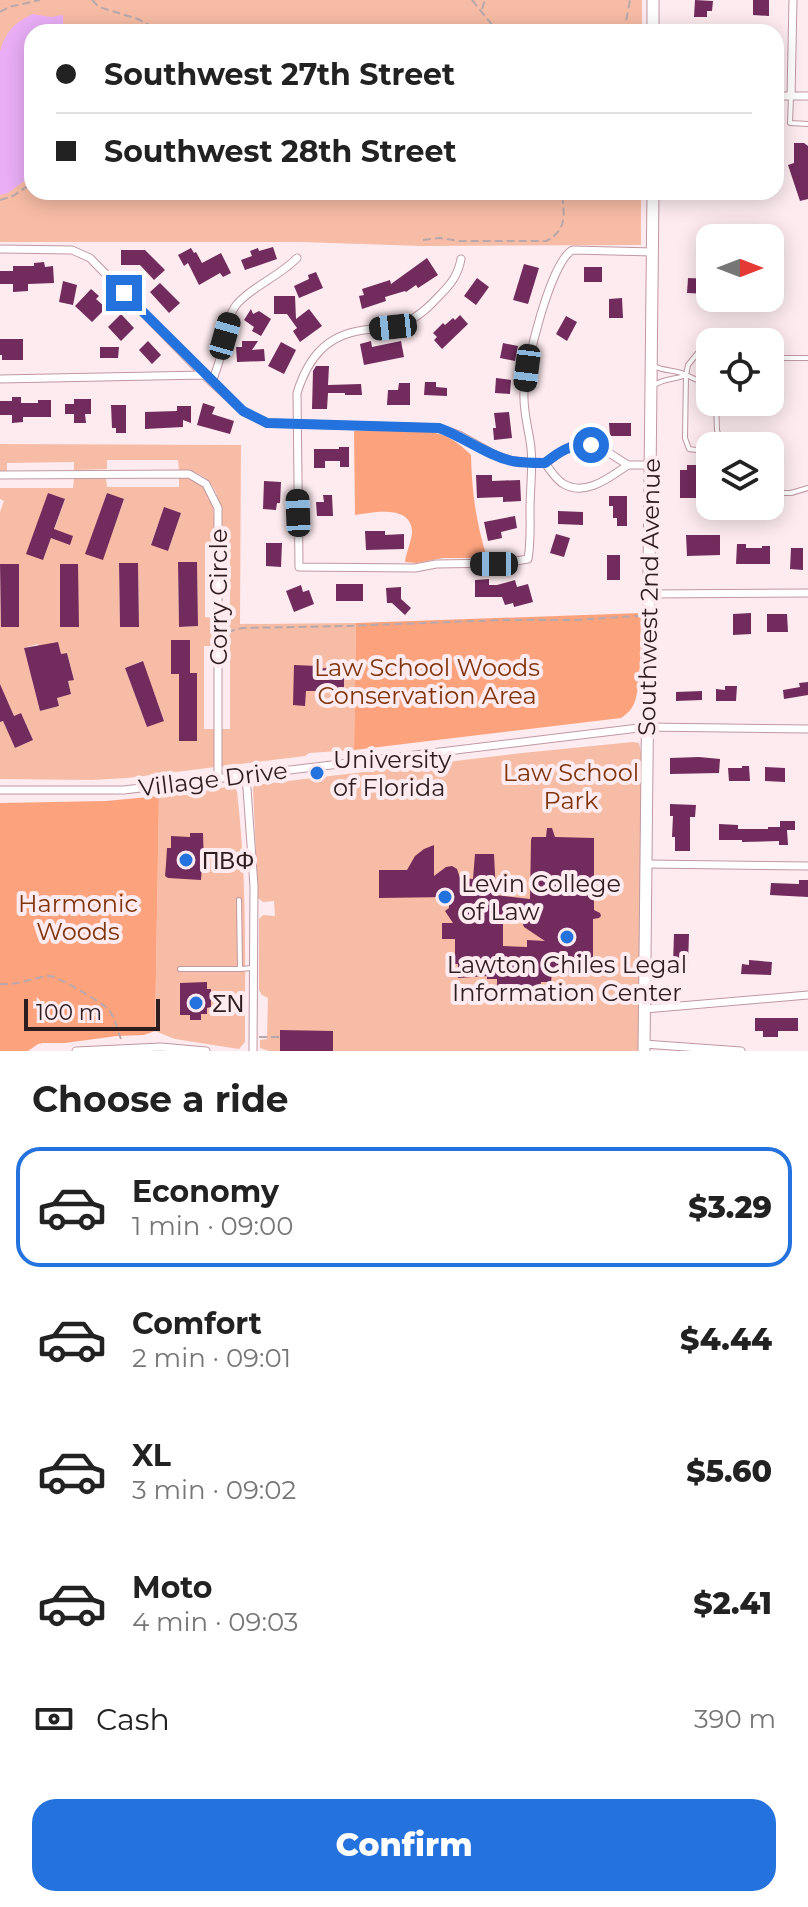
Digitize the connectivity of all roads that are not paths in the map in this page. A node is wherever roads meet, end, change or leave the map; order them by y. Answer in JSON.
{"nodes":[{"id":1,"x":653,"y":0,"type":"edge"},
{"id":2,"x":793,"y":0,"type":"edge"},
{"id":3,"x":653,"y":24,"type":"edge"},
{"id":4,"x":784,"y":96,"type":"edge"},
{"id":5,"x":791,"y":96,"type":"junction"},
{"id":6,"x":808,"y":96,"type":"edge"},
{"id":7,"x":808,"y":124,"type":"edge"},
{"id":8,"x":653,"y":200,"type":"edge"},
{"id":9,"x":0,"y":249,"type":"edge"},
{"id":10,"x":653,"y":252,"type":"junction"},
{"id":11,"x":297,"y":258,"type":"dead end"},
{"id":12,"x":461,"y":259,"type":"dead end"},
{"id":13,"x":696,"y":355,"type":"edge"},
{"id":14,"x":784,"y":358,"type":"edge"},
{"id":15,"x":808,"y":358,"type":"edge"},
{"id":16,"x":652,"y":364,"type":"junction"},
{"id":17,"x":204,"y":375,"type":"junction"},
{"id":18,"x":686,"y":375,"type":"junction"},
{"id":19,"x":0,"y":379,"type":"edge"},
{"id":20,"x":696,"y":380,"type":"edge"},
{"id":21,"x":212,"y":382,"type":"junction"},
{"id":22,"x":652,"y":388,"type":"junction"},
{"id":23,"x":298,"y":424,"type":"junction"},
{"id":24,"x":696,"y":450,"type":"edge"},
{"id":25,"x":531,"y":463,"type":"junction"},
{"id":26,"x":545,"y":463,"type":"junction"},
{"id":27,"x":628,"y":465,"type":"junction"},
{"id":28,"x":650,"y":465,"type":"junction"},
{"id":29,"x":0,"y":475,"type":"edge"},
{"id":30,"x":808,"y":488,"type":"edge"},
{"id":31,"x":784,"y":493,"type":"edge"},
{"id":32,"x":808,"y":593,"type":"edge"},
{"id":33,"x":650,"y":594,"type":"junction"},
{"id":34,"x":647,"y":727,"type":"junction"},
{"id":35,"x":808,"y":729,"type":"edge"},
{"id":36,"x":246,"y":775,"type":"junction"},
{"id":37,"x":218,"y":778,"type":"junction"},
{"id":38,"x":0,"y":790,"type":"edge"},
{"id":39,"x":647,"y":864,"type":"junction"},
{"id":40,"x":808,"y":866,"type":"edge"},
{"id":41,"x":239,"y":900,"type":"dead end"},
{"id":42,"x":255,"y":968,"type":"junction"},
{"id":43,"x":180,"y":969,"type":"dead end"},
{"id":44,"x":240,"y":969,"type":"junction"},
{"id":45,"x":808,"y":995,"type":"edge"},
{"id":46,"x":645,"y":1009,"type":"junction"},
{"id":47,"x":644,"y":1048,"type":"edge"},
{"id":48,"x":76,"y":1051,"type":"edge"},
{"id":49,"x":206,"y":1051,"type":"edge"},
{"id":50,"x":253,"y":1051,"type":"edge"},
{"id":51,"x":741,"y":1051,"type":"edge"}],
"edges":[{"from":1,"to":3,"type":"main road"},
{"from":2,"to":5,"type":"street"},
{"from":4,"to":5,"type":"street"},
{"from":5,"to":6,"type":"street"},
{"from":5,"to":7,"type":"lane"},
{"from":8,"to":10,"type":"main road","name":"Southwest 2nd Avenue"},
{"from":9,"to":17,"type":"street"},
{"from":10,"to":16,"type":"main road","name":"Southwest 2nd Avenue"},
{"from":10,"to":25,"type":"street"},
{"from":11,"to":21,"type":"street"},
{"from":12,"to":23,"type":"street"},
{"from":13,"to":18,"type":"lane"},
{"from":14,"to":15,"type":"lane"},
{"from":16,"to":18,"type":"lane"},
{"from":16,"to":22,"type":"main road","name":"Southwest 2nd Avenue"},
{"from":17,"to":19,"type":"street"},
{"from":17,"to":21,"type":"street"},
{"from":18,"to":20,"type":"lane"},
{"from":18,"to":22,"type":"lane"},
{"from":18,"to":24,"type":"lane"},
{"from":21,"to":23,"type":"street"},
{"from":22,"to":28,"type":"main road","name":"Southwest 2nd Avenue"},
{"from":23,"to":25,"type":"street"},
{"from":23,"to":25,"type":"street"},
{"from":25,"to":26,"type":"street"},
{"from":26,"to":27,"type":"street"},
{"from":26,"to":27,"type":"street"},
{"from":27,"to":28,"type":"street"},
{"from":28,"to":33,"type":"main road","name":"Southwest 2nd Avenue"},
{"from":29,"to":37,"type":"street","name":"Corry Circle"},
{"from":30,"to":31,"type":"lane"},
{"from":32,"to":33,"type":"street"},
{"from":33,"to":34,"type":"main road","name":"Southwest 2nd Avenue"},
{"from":34,"to":35,"type":"street","name":"Village Drive"},
{"from":34,"to":36,"type":"street","name":"Village Drive"},
{"from":34,"to":39,"type":"main road","name":"Southwest 2nd Avenue"},
{"from":36,"to":37,"type":"street","name":"Village Drive"},
{"from":36,"to":42,"type":"street"},
{"from":37,"to":38,"type":"street","name":"Village Drive"},
{"from":39,"to":40,"type":"street"},
{"from":39,"to":46,"type":"main road","name":"Southwest 2nd Avenue"},
{"from":41,"to":44,"type":"lane"},
{"from":42,"to":44,"type":"lane"},
{"from":42,"to":50,"type":"street"},
{"from":43,"to":44,"type":"lane"},
{"from":45,"to":46,"type":"street"},
{"from":46,"to":47,"type":"main road","name":"Southwest 2nd Avenue"},
{"from":47,"to":51,"type":"street"},
{"from":48,"to":49,"type":"street"}]}
